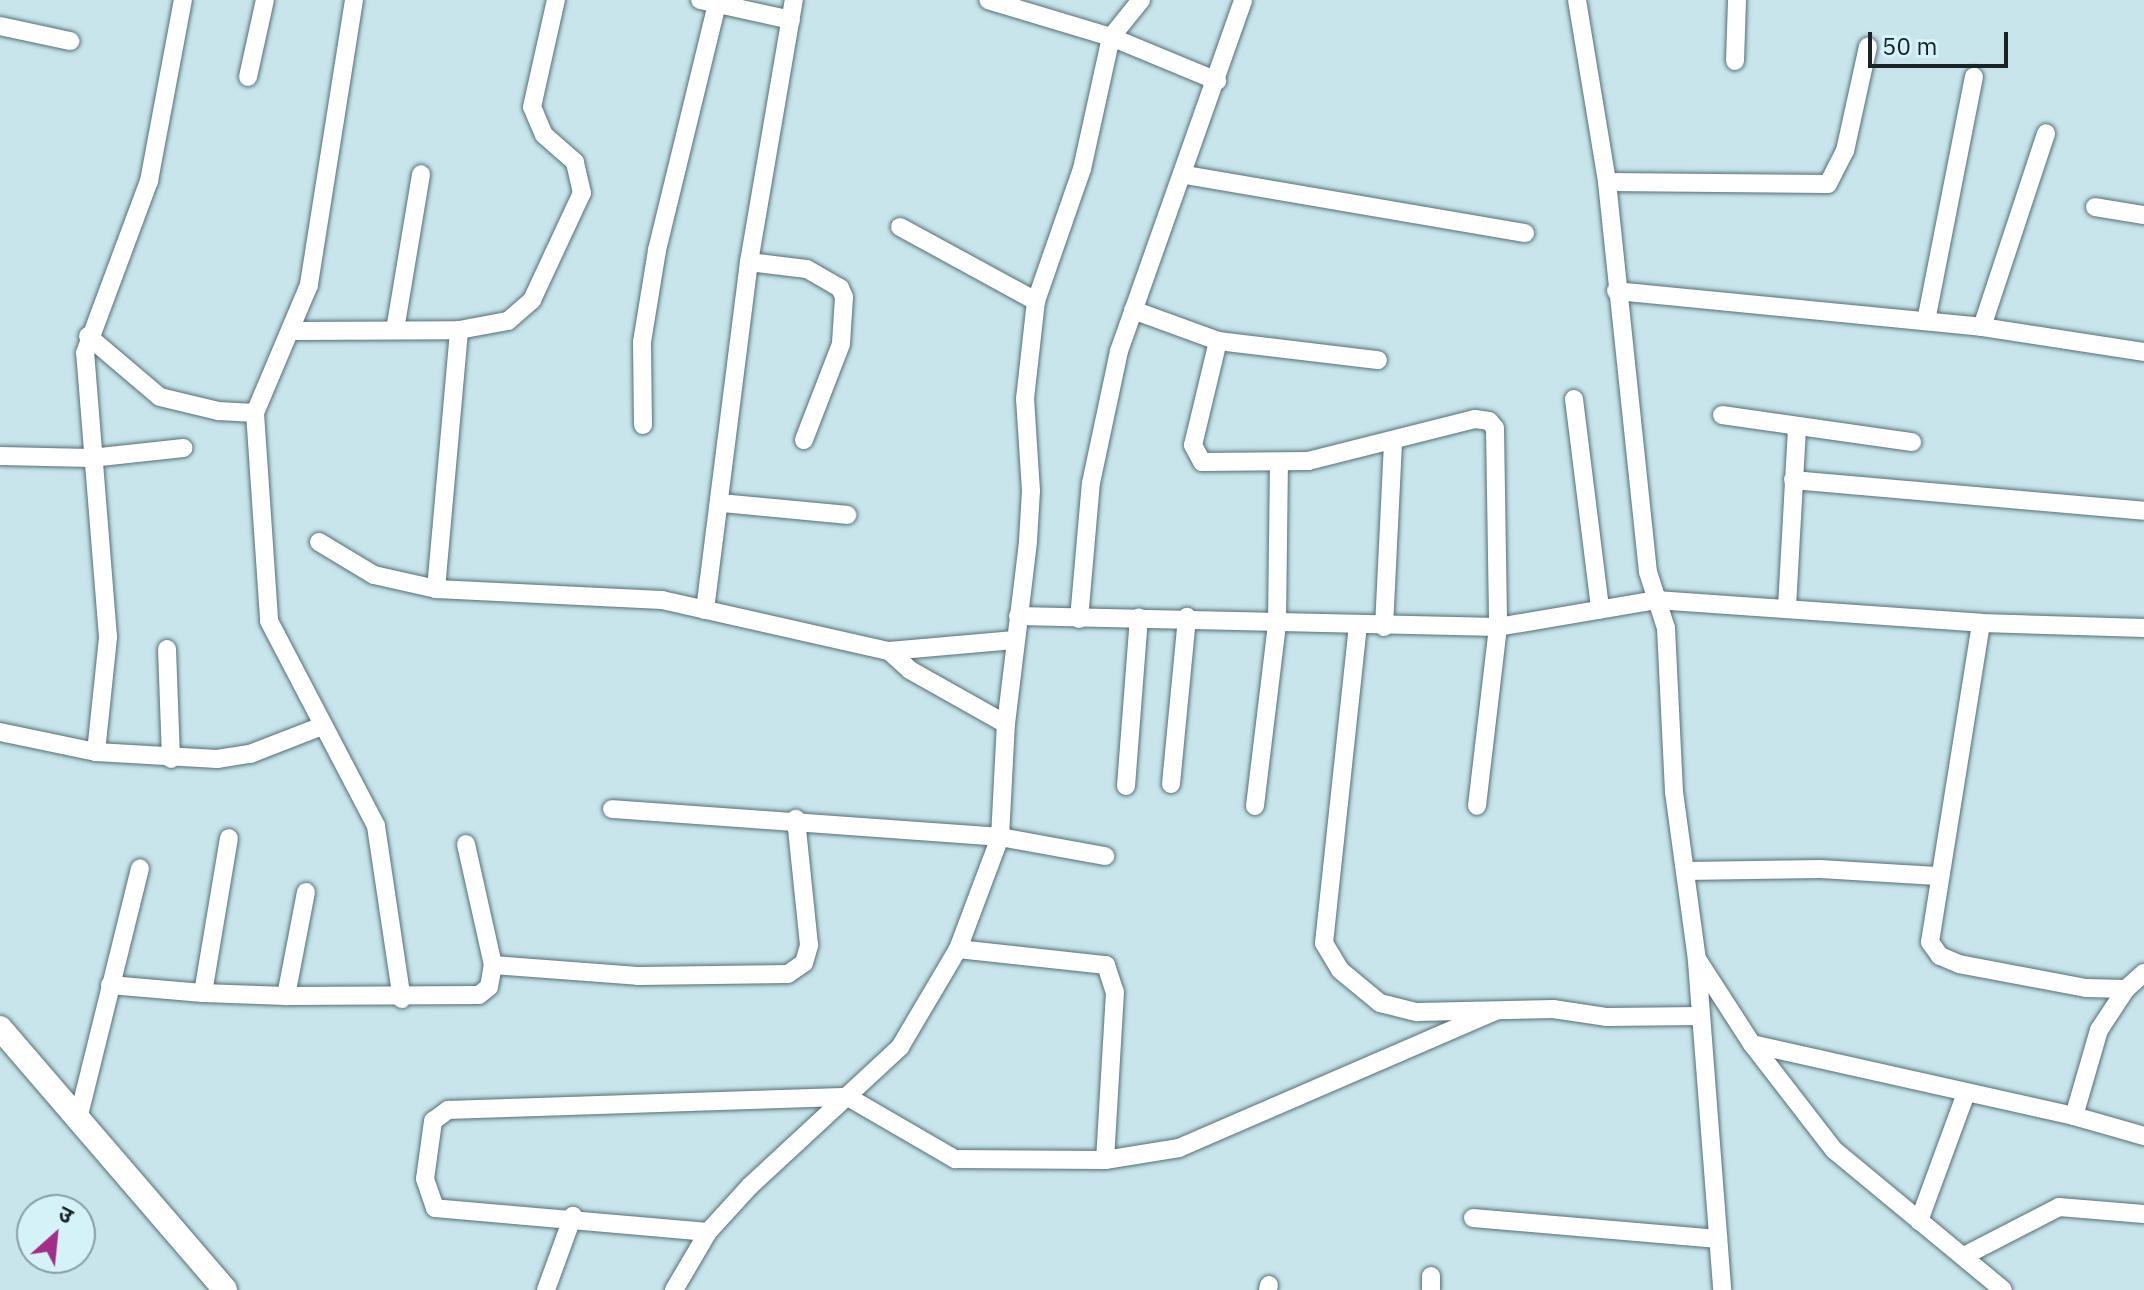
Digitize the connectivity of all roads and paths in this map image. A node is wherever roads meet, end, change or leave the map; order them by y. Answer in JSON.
{"nodes":[{"id":1,"x":183,"y":0,"type":"edge"},
{"id":2,"x":265,"y":0,"type":"edge"},
{"id":3,"x":354,"y":0,"type":"edge"},
{"id":4,"x":556,"y":0,"type":"edge"},
{"id":5,"x":794,"y":0,"type":"edge"},
{"id":6,"x":1141,"y":0,"type":"edge"},
{"id":7,"x":1243,"y":0,"type":"edge"},
{"id":8,"x":1577,"y":0,"type":"edge"},
{"id":9,"x":1737,"y":0,"type":"edge"},
{"id":10,"x":712,"y":1,"type":"edge"},
{"id":11,"x":996,"y":1,"type":"edge"},
{"id":12,"x":791,"y":20,"type":"junction"},
{"id":13,"x":0,"y":26,"type":"edge"},
{"id":14,"x":1111,"y":37,"type":"junction"},
{"id":15,"x":70,"y":41,"type":"dead end"},
{"id":16,"x":1868,"y":46,"type":"dead end"},
{"id":17,"x":1735,"y":61,"type":"dead end"},
{"id":18,"x":248,"y":77,"type":"dead end"},
{"id":19,"x":1974,"y":77,"type":"dead end"},
{"id":20,"x":1217,"y":81,"type":"junction"},
{"id":21,"x":2046,"y":133,"type":"dead end"},
{"id":22,"x":421,"y":174,"type":"dead end"},
{"id":23,"x":1185,"y":175,"type":"junction"},
{"id":24,"x":1607,"y":182,"type":"junction"},
{"id":25,"x":2095,"y":207,"type":"dead end"},
{"id":26,"x":2144,"y":215,"type":"edge"},
{"id":27,"x":900,"y":227,"type":"dead end"},
{"id":28,"x":1525,"y":233,"type":"dead end"},
{"id":29,"x":749,"y":262,"type":"junction"},
{"id":30,"x":1616,"y":291,"type":"junction"},
{"id":31,"x":1036,"y":301,"type":"junction"},
{"id":32,"x":1133,"y":310,"type":"junction"},
{"id":33,"x":1926,"y":321,"type":"junction"},
{"id":34,"x":1982,"y":327,"type":"junction"},
{"id":35,"x":395,"y":330,"type":"junction"},
{"id":36,"x":459,"y":330,"type":"junction"},
{"id":37,"x":292,"y":331,"type":"junction"},
{"id":38,"x":88,"y":336,"type":"junction"},
{"id":39,"x":1218,"y":341,"type":"junction"},
{"id":40,"x":2144,"y":352,"type":"edge"},
{"id":41,"x":1378,"y":360,"type":"dead end"},
{"id":42,"x":1574,"y":399,"type":"dead end"},
{"id":43,"x":255,"y":413,"type":"junction"},
{"id":44,"x":1722,"y":415,"type":"dead end"},
{"id":45,"x":643,"y":425,"type":"dead end"},
{"id":46,"x":1797,"y":428,"type":"junction"},
{"id":47,"x":804,"y":440,"type":"dead end"},
{"id":48,"x":1393,"y":442,"type":"junction"},
{"id":49,"x":1912,"y":442,"type":"dead end"},
{"id":50,"x":183,"y":448,"type":"dead end"},
{"id":51,"x":0,"y":456,"type":"edge"},
{"id":52,"x":91,"y":458,"type":"junction"},
{"id":53,"x":1279,"y":465,"type":"junction"},
{"id":54,"x":1793,"y":480,"type":"junction"},
{"id":55,"x":721,"y":503,"type":"junction"},
{"id":56,"x":2144,"y":511,"type":"edge"},
{"id":57,"x":847,"y":515,"type":"dead end"},
{"id":58,"x":319,"y":542,"type":"dead end"},
{"id":59,"x":436,"y":589,"type":"junction"},
{"id":60,"x":1656,"y":600,"type":"junction"},
{"id":61,"x":1787,"y":607,"type":"junction"},
{"id":62,"x":1600,"y":609,"type":"junction"},
{"id":63,"x":705,"y":610,"type":"junction"},
{"id":64,"x":1018,"y":616,"type":"junction"},
{"id":65,"x":1139,"y":617,"type":"junction"},
{"id":66,"x":1187,"y":617,"type":"junction"},
{"id":67,"x":2144,"y":618,"type":"edge"},
{"id":68,"x":1079,"y":619,"type":"junction"},
{"id":69,"x":1981,"y":623,"type":"junction"},
{"id":70,"x":1277,"y":624,"type":"junction"},
{"id":71,"x":1358,"y":625,"type":"junction"},
{"id":72,"x":1384,"y":627,"type":"junction"},
{"id":73,"x":1498,"y":627,"type":"junction"},
{"id":74,"x":2144,"y":628,"type":"edge"},
{"id":75,"x":1015,"y":640,"type":"junction"},
{"id":76,"x":167,"y":649,"type":"dead end"},
{"id":77,"x":889,"y":651,"type":"junction"},
{"id":78,"x":1006,"y":724,"type":"junction"},
{"id":79,"x":322,"y":726,"type":"junction"},
{"id":80,"x":0,"y":732,"type":"edge"},
{"id":81,"x":96,"y":752,"type":"junction"},
{"id":82,"x":171,"y":759,"type":"junction"},
{"id":83,"x":1171,"y":784,"type":"dead end"},
{"id":84,"x":1126,"y":786,"type":"dead end"},
{"id":85,"x":1255,"y":806,"type":"dead end"},
{"id":86,"x":1477,"y":806,"type":"dead end"},
{"id":87,"x":612,"y":809,"type":"dead end"},
{"id":88,"x":796,"y":819,"type":"junction"},
{"id":89,"x":1000,"y":837,"type":"junction"},
{"id":90,"x":229,"y":838,"type":"dead end"},
{"id":91,"x":466,"y":844,"type":"dead end"},
{"id":92,"x":1105,"y":856,"type":"dead end"},
{"id":93,"x":140,"y":868,"type":"dead end"},
{"id":94,"x":1685,"y":871,"type":"junction"},
{"id":95,"x":1937,"y":876,"type":"junction"},
{"id":96,"x":306,"y":892,"type":"dead end"},
{"id":97,"x":958,"y":949,"type":"junction"},
{"id":98,"x":1697,"y":959,"type":"junction"},
{"id":99,"x":493,"y":965,"type":"junction"},
{"id":100,"x":2144,"y":973,"type":"edge"},
{"id":101,"x":110,"y":985,"type":"junction"},
{"id":102,"x":2126,"y":989,"type":"junction"},
{"id":103,"x":203,"y":993,"type":"junction"},
{"id":104,"x":286,"y":996,"type":"junction"},
{"id":105,"x":402,"y":999,"type":"junction"},
{"id":106,"x":1495,"y":1011,"type":"junction"},
{"id":107,"x":1701,"y":1016,"type":"junction"},
{"id":108,"x":0,"y":1028,"type":"edge"},
{"id":109,"x":1752,"y":1044,"type":"junction"},
{"id":110,"x":1966,"y":1093,"type":"junction"},
{"id":111,"x":848,"y":1097,"type":"junction"},
{"id":112,"x":79,"y":1115,"type":"junction"},
{"id":113,"x":2074,"y":1116,"type":"junction"},
{"id":114,"x":2144,"y":1136,"type":"edge"},
{"id":115,"x":1105,"y":1160,"type":"junction"},
{"id":116,"x":2144,"y":1214,"type":"edge"},
{"id":117,"x":573,"y":1216,"type":"junction"},
{"id":118,"x":1473,"y":1218,"type":"dead end"},
{"id":119,"x":1919,"y":1221,"type":"junction"},
{"id":120,"x":708,"y":1232,"type":"junction"},
{"id":121,"x":1718,"y":1239,"type":"junction"},
{"id":122,"x":1964,"y":1256,"type":"junction"},
{"id":123,"x":225,"y":1290,"type":"edge"},
{"id":124,"x":546,"y":1290,"type":"edge"},
{"id":125,"x":674,"y":1290,"type":"edge"},
{"id":126,"x":1722,"y":1290,"type":"edge"},
{"id":127,"x":2003,"y":1290,"type":"edge"}],
"edges":[{"from":1,"to":38,"type":"street"},
{"from":2,"to":18,"type":"street"},
{"from":3,"to":37,"type":"street"},
{"from":4,"to":36,"type":"street"},
{"from":5,"to":12,"type":"street"},
{"from":6,"to":14,"type":"street"},
{"from":7,"to":20,"type":"street"},
{"from":8,"to":24,"type":"street"},
{"from":9,"to":17,"type":"street"},
{"from":10,"to":12,"type":"street"},
{"from":10,"to":45,"type":"street"},
{"from":11,"to":14,"type":"street"},
{"from":12,"to":29,"type":"street"},
{"from":13,"to":15,"type":"street"},
{"from":14,"to":20,"type":"street"},
{"from":14,"to":31,"type":"street"},
{"from":16,"to":24,"type":"street"},
{"from":19,"to":33,"type":"street"},
{"from":20,"to":23,"type":"street"},
{"from":21,"to":34,"type":"street"},
{"from":22,"to":35,"type":"street"},
{"from":23,"to":28,"type":"street"},
{"from":23,"to":32,"type":"street"},
{"from":24,"to":30,"type":"street"},
{"from":25,"to":26,"type":"street"},
{"from":27,"to":31,"type":"street"},
{"from":29,"to":47,"type":"street"},
{"from":29,"to":55,"type":"street"},
{"from":30,"to":33,"type":"street"},
{"from":30,"to":60,"type":"street"},
{"from":31,"to":64,"type":"street"},
{"from":32,"to":39,"type":"street"},
{"from":32,"to":68,"type":"street"},
{"from":33,"to":34,"type":"street"},
{"from":34,"to":40,"type":"street"},
{"from":35,"to":36,"type":"street"},
{"from":35,"to":37,"type":"street"},
{"from":36,"to":59,"type":"street"},
{"from":37,"to":43,"type":"street"},
{"from":38,"to":43,"type":"street"},
{"from":38,"to":52,"type":"street"},
{"from":39,"to":41,"type":"street"},
{"from":39,"to":53,"type":"street"},
{"from":42,"to":62,"type":"street"},
{"from":43,"to":79,"type":"street"},
{"from":44,"to":46,"type":"street"},
{"from":46,"to":49,"type":"street"},
{"from":46,"to":54,"type":"street"},
{"from":48,"to":53,"type":"street"},
{"from":48,"to":72,"type":"street"},
{"from":48,"to":73,"type":"street"},
{"from":50,"to":52,"type":"street"},
{"from":51,"to":52,"type":"street"},
{"from":52,"to":81,"type":"street"},
{"from":53,"to":70,"type":"street"},
{"from":54,"to":56,"type":"street"},
{"from":54,"to":61,"type":"street"},
{"from":55,"to":57,"type":"street"},
{"from":55,"to":63,"type":"street"},
{"from":58,"to":59,"type":"street"},
{"from":59,"to":63,"type":"street"},
{"from":60,"to":61,"type":"street"},
{"from":60,"to":62,"type":"street"},
{"from":60,"to":94,"type":"street"},
{"from":61,"to":69,"type":"street"},
{"from":62,"to":73,"type":"street"},
{"from":63,"to":77,"type":"street"},
{"from":64,"to":68,"type":"street"},
{"from":64,"to":75,"type":"street"},
{"from":65,"to":66,"type":"street"},
{"from":65,"to":68,"type":"street"},
{"from":65,"to":84,"type":"street"},
{"from":66,"to":70,"type":"street"},
{"from":66,"to":83,"type":"street"},
{"from":67,"to":74,"type":"street"},
{"from":69,"to":74,"type":"street"},
{"from":69,"to":95,"type":"street"},
{"from":70,"to":71,"type":"street"},
{"from":70,"to":85,"type":"street"},
{"from":71,"to":72,"type":"street"},
{"from":71,"to":106,"type":"street"},
{"from":72,"to":73,"type":"street"},
{"from":73,"to":86,"type":"street"},
{"from":75,"to":77,"type":"street"},
{"from":75,"to":78,"type":"street"},
{"from":76,"to":82,"type":"street"},
{"from":77,"to":78,"type":"street"},
{"from":78,"to":89,"type":"street"},
{"from":79,"to":82,"type":"street"},
{"from":79,"to":105,"type":"street"},
{"from":80,"to":81,"type":"street"},
{"from":81,"to":82,"type":"street"},
{"from":87,"to":88,"type":"street"},
{"from":88,"to":89,"type":"street"},
{"from":88,"to":99,"type":"street"},
{"from":89,"to":92,"type":"street"},
{"from":89,"to":97,"type":"street"},
{"from":90,"to":103,"type":"street"},
{"from":91,"to":99,"type":"street"},
{"from":93,"to":101,"type":"street"},
{"from":94,"to":95,"type":"street"},
{"from":94,"to":98,"type":"street"},
{"from":95,"to":102,"type":"street"},
{"from":96,"to":104,"type":"street"},
{"from":97,"to":111,"type":"street"},
{"from":97,"to":115,"type":"street"},
{"from":98,"to":107,"type":"street"},
{"from":98,"to":109,"type":"street"},
{"from":99,"to":105,"type":"street"},
{"from":100,"to":102,"type":"street"},
{"from":101,"to":103,"type":"street"},
{"from":101,"to":112,"type":"street"},
{"from":102,"to":113,"type":"street"},
{"from":103,"to":104,"type":"street"},
{"from":104,"to":105,"type":"street"},
{"from":106,"to":107,"type":"street"},
{"from":106,"to":115,"type":"street"},
{"from":107,"to":121,"type":"street"},
{"from":108,"to":112,"type":"main road"},
{"from":109,"to":110,"type":"street"},
{"from":109,"to":119,"type":"street"},
{"from":110,"to":113,"type":"street"},
{"from":110,"to":119,"type":"street"},
{"from":111,"to":115,"type":"street"},
{"from":111,"to":117,"type":"street"},
{"from":111,"to":120,"type":"street"},
{"from":112,"to":123,"type":"main road"},
{"from":113,"to":114,"type":"street"},
{"from":116,"to":122,"type":"street"},
{"from":117,"to":120,"type":"street"},
{"from":117,"to":124,"type":"street"},
{"from":118,"to":121,"type":"street"},
{"from":119,"to":122,"type":"street"},
{"from":120,"to":125,"type":"street"},
{"from":121,"to":126,"type":"street"},
{"from":122,"to":127,"type":"street"}]}
